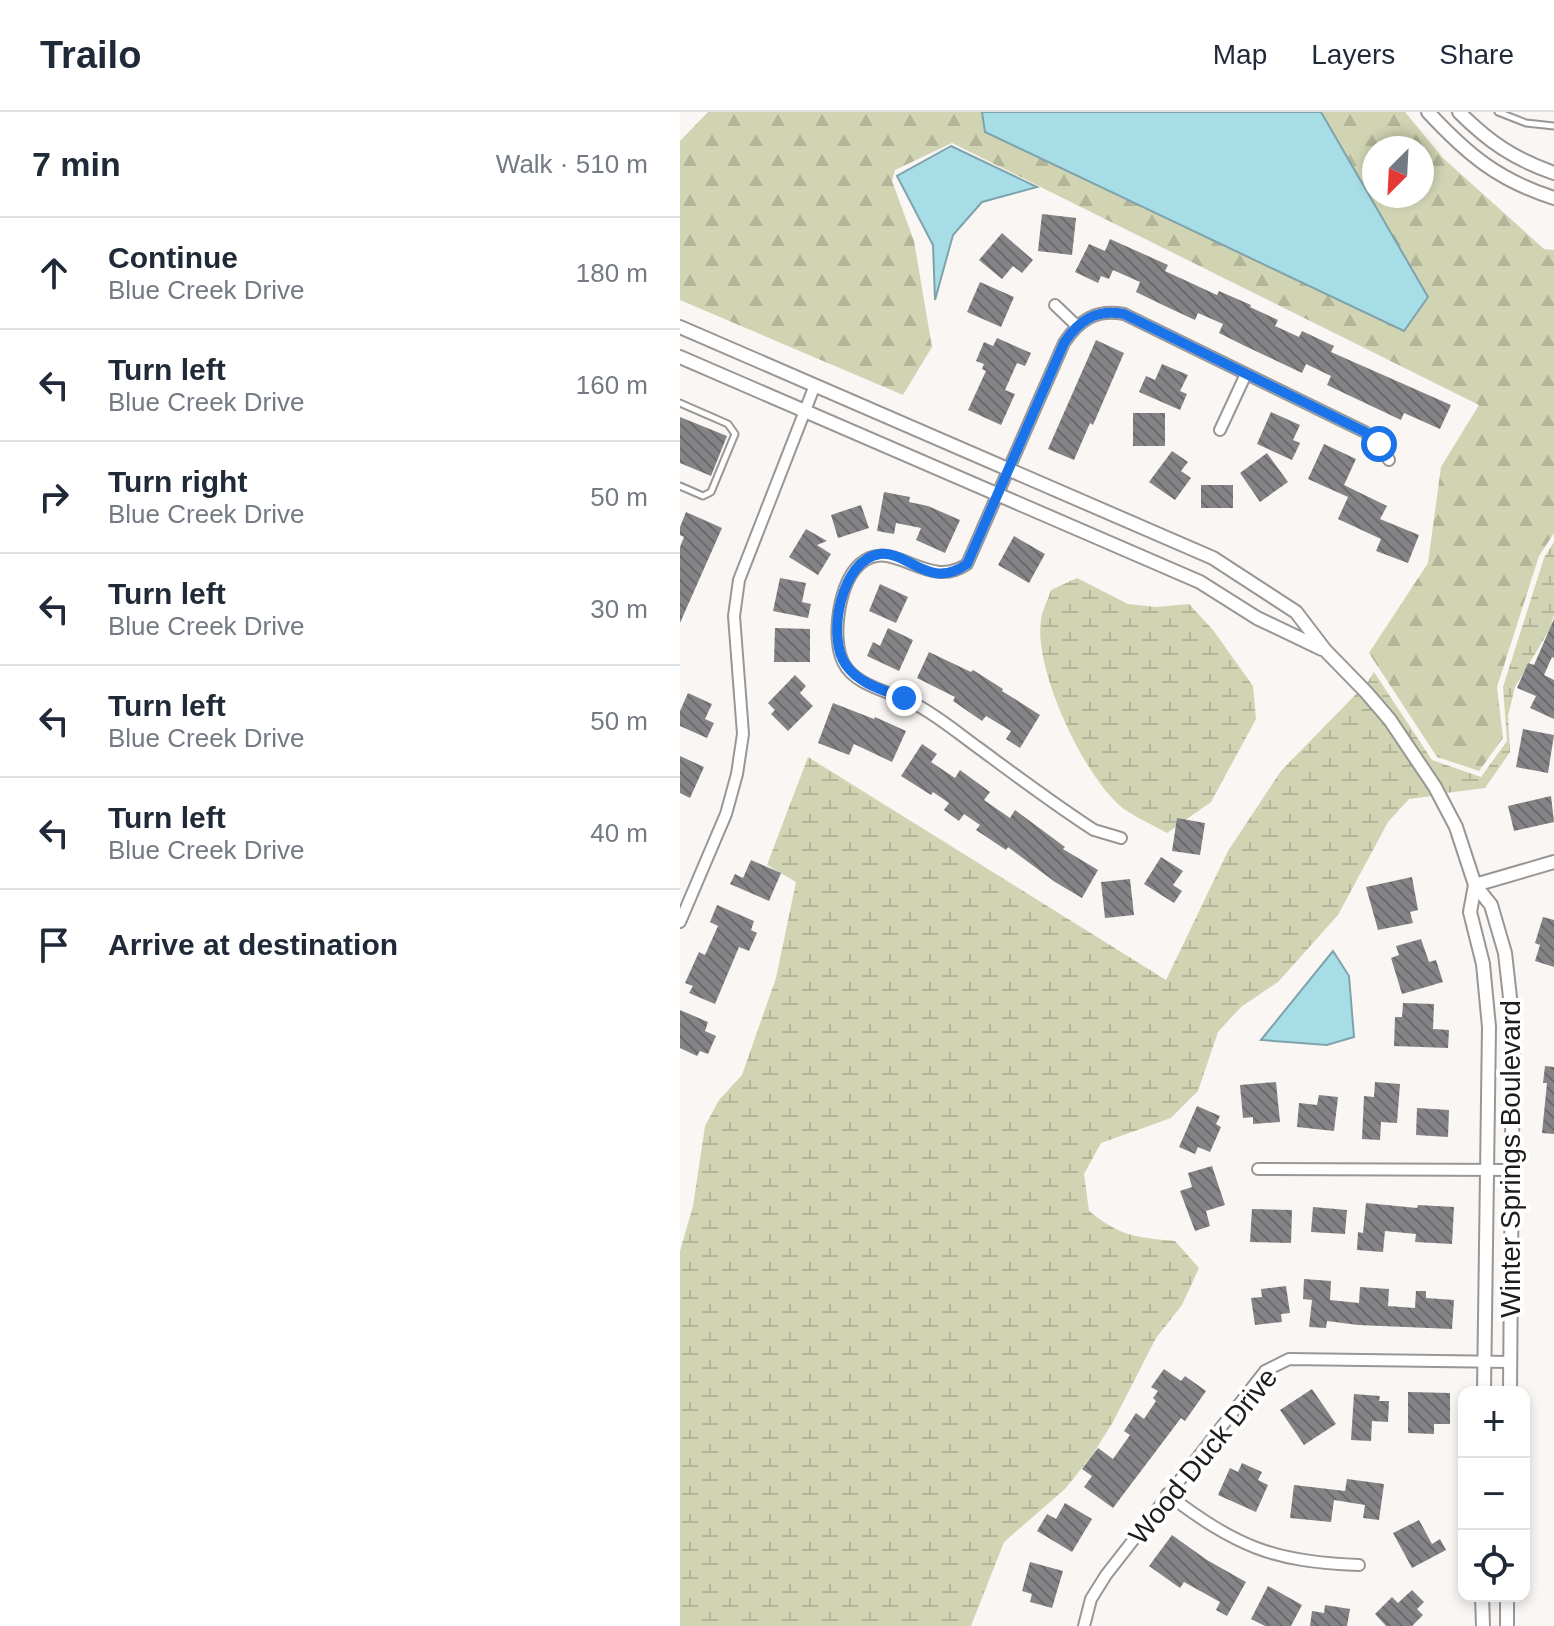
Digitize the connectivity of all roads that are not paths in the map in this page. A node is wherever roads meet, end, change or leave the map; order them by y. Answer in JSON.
{"nodes":[{"id":1,"x":1428,"y":112,"type":"edge"},
{"id":2,"x":1459,"y":112,"type":"edge"},
{"id":3,"x":1498,"y":112,"type":"edge"},
{"id":4,"x":1554,"y":126,"type":"edge"},
{"id":5,"x":1554,"y":173,"type":"edge"},
{"id":6,"x":1554,"y":198,"type":"edge"},
{"id":7,"x":1055,"y":305,"type":"dead end"},
{"id":8,"x":1077,"y":326,"type":"junction"},
{"id":9,"x":680,"y":327,"type":"edge"},
{"id":10,"x":680,"y":357,"type":"edge"},
{"id":11,"x":1246,"y":374,"type":"junction"},
{"id":12,"x":815,"y":385,"type":"junction"},
{"id":13,"x":680,"y":403,"type":"edge"},
{"id":14,"x":805,"y":411,"type":"junction"},
{"id":15,"x":1220,"y":430,"type":"dead end"},
{"id":16,"x":1389,"y":460,"type":"dead end"},
{"id":17,"x":1009,"y":469,"type":"junction"},
{"id":18,"x":680,"y":486,"type":"edge"},
{"id":19,"x":997,"y":494,"type":"junction"},
{"id":20,"x":1196,"y":551,"type":"junction"},
{"id":21,"x":1186,"y":577,"type":"junction"},
{"id":22,"x":1325,"y":650,"type":"junction"},
{"id":23,"x":1121,"y":838,"type":"dead end"},
{"id":24,"x":1554,"y":862,"type":"edge"},
{"id":25,"x":1475,"y":885,"type":"junction"},
{"id":26,"x":680,"y":922,"type":"edge"},
{"id":27,"x":1258,"y":1169,"type":"dead end"},
{"id":28,"x":1489,"y":1170,"type":"junction"},
{"id":29,"x":1512,"y":1170,"type":"junction"},
{"id":30,"x":1484,"y":1362,"type":"junction"},
{"id":31,"x":1511,"y":1362,"type":"junction"},
{"id":32,"x":1484,"y":1386,"type":"edge"},
{"id":33,"x":1510,"y":1386,"type":"edge"},
{"id":34,"x":1167,"y":1494,"type":"junction"},
{"id":35,"x":1359,"y":1565,"type":"dead end"},
{"id":36,"x":1482,"y":1602,"type":"edge"},
{"id":37,"x":1507,"y":1602,"type":"edge"},
{"id":38,"x":1084,"y":1626,"type":"edge"},
{"id":39,"x":1483,"y":1626,"type":"edge"},
{"id":40,"x":1507,"y":1626,"type":"edge"}],
"edges":[{"from":1,"to":6,"type":"street"},
{"from":2,"to":5,"type":"street"},
{"from":3,"to":4,"type":"lane"},
{"from":7,"to":8,"type":"street"},
{"from":8,"to":11,"type":"street"},
{"from":8,"to":17,"type":"street"},
{"from":9,"to":12,"type":"street","name":"Winter Springs Boulevard"},
{"from":10,"to":14,"type":"street","name":"Winter Springs Boulevard"},
{"from":11,"to":15,"type":"street"},
{"from":11,"to":16,"type":"street"},
{"from":12,"to":14,"type":"street"},
{"from":12,"to":17,"type":"street","name":"Winter Springs Boulevard"},
{"from":13,"to":18,"type":"lane"},
{"from":14,"to":19,"type":"street","name":"Winter Springs Boulevard"},
{"from":14,"to":26,"type":"street"},
{"from":17,"to":19,"type":"street"},
{"from":17,"to":20,"type":"street","name":"Winter Springs Boulevard"},
{"from":19,"to":21,"type":"street","name":"Winter Springs Boulevard"},
{"from":19,"to":23,"type":"street"},
{"from":20,"to":21,"type":"street"},
{"from":20,"to":22,"type":"street","name":"Winter Springs Boulevard"},
{"from":21,"to":22,"type":"street","name":"Winter Springs Boulevard"},
{"from":22,"to":25,"type":"street","name":"Winter Springs Boulevard"},
{"from":24,"to":25,"type":"street"},
{"from":25,"to":28,"type":"street","name":"Winter Springs Boulevard"},
{"from":25,"to":29,"type":"street","name":"Winter Springs Boulevard"},
{"from":27,"to":28,"type":"street"},
{"from":28,"to":29,"type":"street"},
{"from":28,"to":30,"type":"street","name":"Winter Springs Boulevard"},
{"from":29,"to":31,"type":"street","name":"Winter Springs Boulevard"},
{"from":30,"to":31,"type":"street","name":"Wood Duck Drive"},
{"from":30,"to":32,"type":"street","name":"Winter Springs Boulevard"},
{"from":30,"to":34,"type":"street","name":"Wood Duck Drive"},
{"from":31,"to":33,"type":"street","name":"Winter Springs Boulevard"},
{"from":34,"to":35,"type":"street"},
{"from":34,"to":38,"type":"street","name":"Wood Duck Drive"},
{"from":36,"to":39,"type":"street"},
{"from":37,"to":40,"type":"street"}]}
